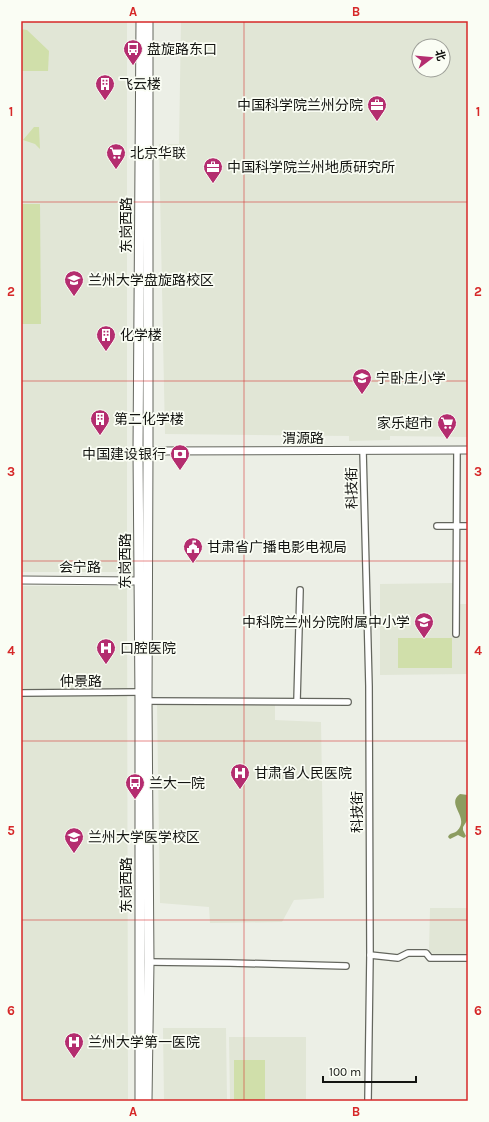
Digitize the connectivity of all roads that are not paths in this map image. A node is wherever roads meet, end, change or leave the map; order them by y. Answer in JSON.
{"nodes":[{"id":1,"x":141,"y":21,"type":"edge"},
{"id":2,"x":148,"y":21,"type":"edge"},
{"id":3,"x":457,"y":450,"type":"junction"},
{"id":4,"x":468,"y":450,"type":"edge"},
{"id":5,"x":138,"y":451,"type":"junction"},
{"id":6,"x":148,"y":451,"type":"junction"},
{"id":7,"x":363,"y":451,"type":"junction"},
{"id":8,"x":437,"y":526,"type":"dead end"},
{"id":9,"x":457,"y":526,"type":"junction"},
{"id":10,"x":468,"y":526,"type":"edge"},
{"id":11,"x":21,"y":580,"type":"edge"},
{"id":12,"x":139,"y":581,"type":"junction"},
{"id":13,"x":300,"y":590,"type":"dead end"},
{"id":14,"x":456,"y":634,"type":"dead end"},
{"id":15,"x":140,"y":692,"type":"junction"},
{"id":16,"x":21,"y":693,"type":"edge"},
{"id":17,"x":147,"y":700,"type":"junction"},
{"id":18,"x":297,"y":701,"type":"junction"},
{"id":19,"x":348,"y":702,"type":"dead end"},
{"id":20,"x":370,"y":955,"type":"junction"},
{"id":21,"x":468,"y":958,"type":"edge"},
{"id":22,"x":149,"y":962,"type":"junction"},
{"id":23,"x":346,"y":966,"type":"dead end"},
{"id":24,"x":140,"y":1101,"type":"edge"},
{"id":25,"x":148,"y":1101,"type":"edge"},
{"id":26,"x":368,"y":1101,"type":"edge"}],
"edges":[{"from":1,"to":5,"type":"main road","name":"东岗西路"},
{"from":2,"to":6,"type":"main road","name":"东岗西路"},
{"from":3,"to":4,"type":"street","name":"渭源路"},
{"from":3,"to":7,"type":"street","name":"渭源路"},
{"from":3,"to":9,"type":"street"},
{"from":5,"to":6,"type":"street","name":"渭源路"},
{"from":5,"to":12,"type":"main road","name":"东岗西路"},
{"from":6,"to":7,"type":"street","name":"渭源路"},
{"from":6,"to":17,"type":"main road","name":"东岗西路"},
{"from":7,"to":20,"type":"street","name":"科技街"},
{"from":8,"to":9,"type":"street"},
{"from":9,"to":10,"type":"street"},
{"from":9,"to":14,"type":"street"},
{"from":11,"to":12,"type":"street","name":"会宁路"},
{"from":12,"to":15,"type":"main road","name":"东岗西路"},
{"from":13,"to":18,"type":"street"},
{"from":15,"to":16,"type":"street","name":"仲景路"},
{"from":15,"to":24,"type":"main road","name":"东岗西路"},
{"from":17,"to":18,"type":"street"},
{"from":17,"to":22,"type":"main road","name":"东岗西路"},
{"from":18,"to":19,"type":"street"},
{"from":20,"to":21,"type":"street"},
{"from":20,"to":26,"type":"street","name":"科技街"},
{"from":22,"to":23,"type":"street"},
{"from":22,"to":25,"type":"main road","name":"东岗西路"}]}
